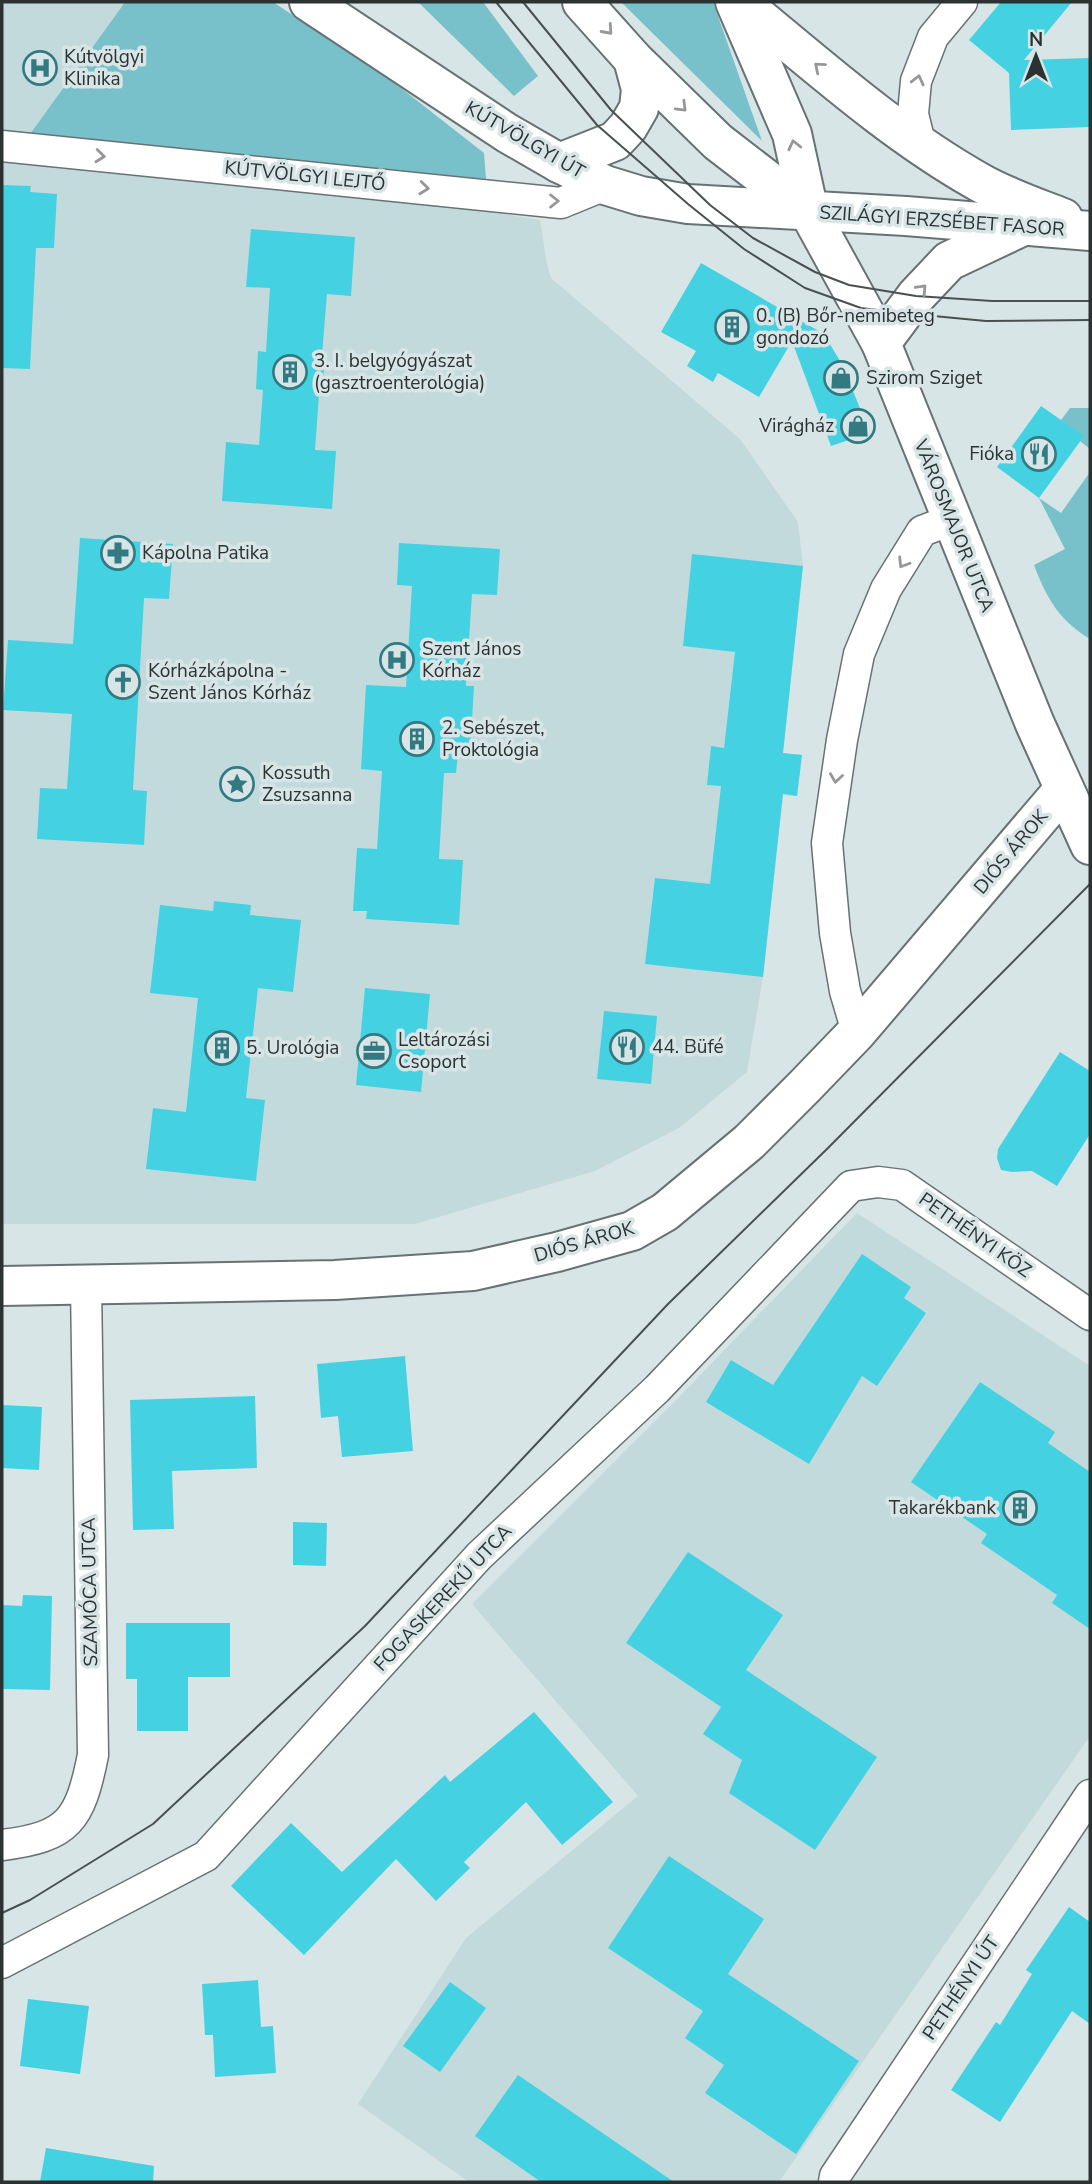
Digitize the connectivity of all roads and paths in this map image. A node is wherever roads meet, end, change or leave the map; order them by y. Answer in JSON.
{"nodes":[{"id":1,"x":309,"y":2,"type":"edge"},
{"id":2,"x":582,"y":2,"type":"edge"},
{"id":3,"x":738,"y":2,"type":"edge"},
{"id":4,"x":962,"y":2,"type":"edge"},
{"id":5,"x":634,"y":59,"type":"junction"},
{"id":6,"x":2,"y":146,"type":"edge"},
{"id":7,"x":921,"y":147,"type":"junction"},
{"id":8,"x":559,"y":163,"type":"junction"},
{"id":9,"x":606,"y":185,"type":"junction"},
{"id":10,"x":809,"y":212,"type":"junction"},
{"id":11,"x":1023,"y":226,"type":"junction"},
{"id":12,"x":1090,"y":231,"type":"edge"},
{"id":13,"x":880,"y":343,"type":"junction"},
{"id":14,"x":951,"y":520,"type":"junction"},
{"id":15,"x":1064,"y":789,"type":"junction"},
{"id":16,"x":1090,"y":845,"type":"edge"},
{"id":17,"x":857,"y":1032,"type":"junction"},
{"id":18,"x":851,"y":1186,"type":"joint"},
{"id":19,"x":86,"y":1285,"type":"junction"},
{"id":20,"x":2,"y":1286,"type":"edge"},
{"id":21,"x":1090,"y":1315,"type":"edge"},
{"id":22,"x":1090,"y":1795,"type":"edge"},
{"id":23,"x":2,"y":1845,"type":"edge"},
{"id":24,"x":2,"y":1963,"type":"edge"},
{"id":25,"x":834,"y":2182,"type":"edge"}],
"edges":[{"from":1,"to":8,"type":"street","name":"KÚTVÖLGYI ÚT"},
{"from":2,"to":5,"type":"street","name":"SZILÁGYI ERZSÉBET FASOR","one_way":true},
{"from":7,"to":3,"type":"street","name":"SZILÁGYI ERZSÉBET FASOR","one_way":true},
{"from":10,"to":3,"type":"street","one_way":true},
{"from":7,"to":4,"type":"street","one_way":true},
{"from":5,"to":8,"type":"street"},
{"from":5,"to":10,"type":"street","name":"SZILÁGYI ERZSÉBET FASOR","one_way":true},
{"from":6,"to":9,"type":"street","name":"KÚTVÖLGYI LEJTŐ","one_way":true},
{"from":7,"to":12,"type":"street","name":"SZILÁGYI ERZSÉBET FASOR"},
{"from":8,"to":9,"type":"street","name":"KÚTVÖLGYI ÚT"},
{"from":9,"to":10,"type":"street","name":"KÚTVÖLGYI ÚT"},
{"from":10,"to":11,"type":"street","name":"SZILÁGYI ERZSÉBET FASOR"},
{"from":10,"to":13,"type":"street","name":"VÁROSMAJOR UTCA"},
{"from":11,"to":12,"type":"street","name":"SZILÁGYI ERZSÉBET FASOR"},
{"from":13,"to":11,"type":"street","one_way":true},
{"from":13,"to":14,"type":"street","name":"VÁROSMAJOR UTCA"},
{"from":14,"to":15,"type":"street","name":"VÁROSMAJOR UTCA"},
{"from":14,"to":17,"type":"street","one_way":true},
{"from":15,"to":16,"type":"street","name":"VÁROSMAJOR UTCA"},
{"from":15,"to":17,"type":"street","name":"DIÓS ÁROK"},
{"from":17,"to":19,"type":"street","name":"DIÓS ÁROK"},
{"from":18,"to":21,"type":"street","name":"PETHÉNYI KÖZ"},
{"from":18,"to":24,"type":"street","name":"FOGASKEREKŰ UTCA"},
{"from":19,"to":20,"type":"street","name":"DIÓS ÁROK"},
{"from":19,"to":23,"type":"street","name":"SZAMÓCA UTCA"},
{"from":22,"to":25,"type":"street","name":"PETHÉNYI ÚT"}]}
